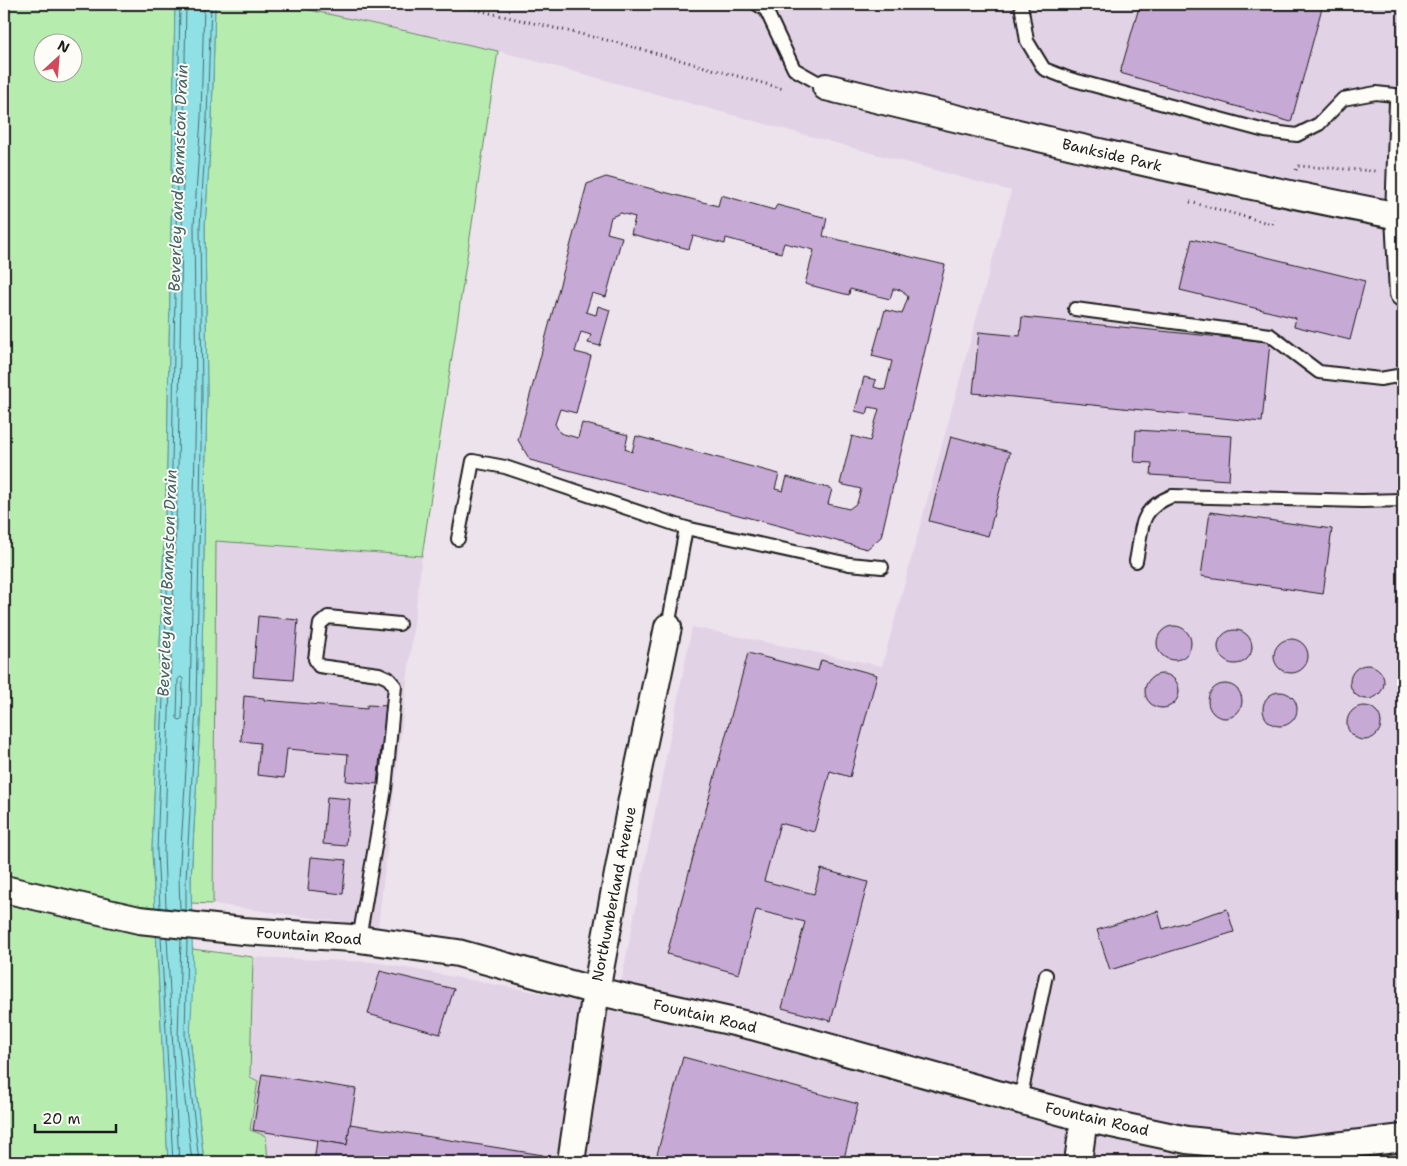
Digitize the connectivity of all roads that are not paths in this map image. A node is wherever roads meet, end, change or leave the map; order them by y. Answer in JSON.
{"nodes":[{"id":1,"x":757,"y":4,"type":"edge"},
{"id":2,"x":1021,"y":4,"type":"edge"},
{"id":3,"x":826,"y":87,"type":"joint"},
{"id":4,"x":1403,"y":96,"type":"edge"},
{"id":5,"x":1403,"y":102,"type":"edge"},
{"id":6,"x":1399,"y":216,"type":"junction"},
{"id":7,"x":1403,"y":292,"type":"edge"},
{"id":8,"x":1075,"y":309,"type":"dead end"},
{"id":9,"x":1403,"y":375,"type":"edge"},
{"id":10,"x":1403,"y":500,"type":"edge"},
{"id":11,"x":686,"y":528,"type":"junction"},
{"id":12,"x":458,"y":540,"type":"dead end"},
{"id":13,"x":1136,"y":561,"type":"dead end"},
{"id":14,"x":882,"y":567,"type":"dead end"},
{"id":15,"x":399,"y":624,"type":"dead end"},
{"id":16,"x":668,"y":627,"type":"joint"},
{"id":17,"x":4,"y":889,"type":"edge"},
{"id":18,"x":359,"y":939,"type":"junction"},
{"id":19,"x":1046,"y":975,"type":"dead end"},
{"id":20,"x":596,"y":991,"type":"junction"},
{"id":21,"x":1020,"y":1100,"type":"junction"},
{"id":22,"x":1084,"y":1118,"type":"junction"},
{"id":23,"x":1403,"y":1138,"type":"edge"},
{"id":24,"x":571,"y":1162,"type":"edge"},
{"id":25,"x":1078,"y":1162,"type":"edge"}],
"edges":[{"from":1,"to":3,"type":"lane"},
{"from":2,"to":4,"type":"lane"},
{"from":3,"to":6,"type":"street","name":"Bankside Park"},
{"from":5,"to":6,"type":"street"},
{"from":6,"to":7,"type":"street"},
{"from":8,"to":9,"type":"lane"},
{"from":10,"to":13,"type":"lane"},
{"from":11,"to":12,"type":"lane"},
{"from":11,"to":14,"type":"lane"},
{"from":11,"to":16,"type":"lane"},
{"from":15,"to":18,"type":"lane"},
{"from":16,"to":20,"type":"street","name":"Northumberland Avenue"},
{"from":17,"to":18,"type":"street","name":"Fountain Road"},
{"from":18,"to":20,"type":"street","name":"Fountain Road"},
{"from":19,"to":21,"type":"lane"},
{"from":20,"to":21,"type":"street","name":"Fountain Road"},
{"from":20,"to":24,"type":"street","name":"Northumberland Avenue"},
{"from":21,"to":22,"type":"street","name":"Fountain Road"},
{"from":22,"to":23,"type":"street","name":"Fountain Road"},
{"from":22,"to":25,"type":"street"}]}
